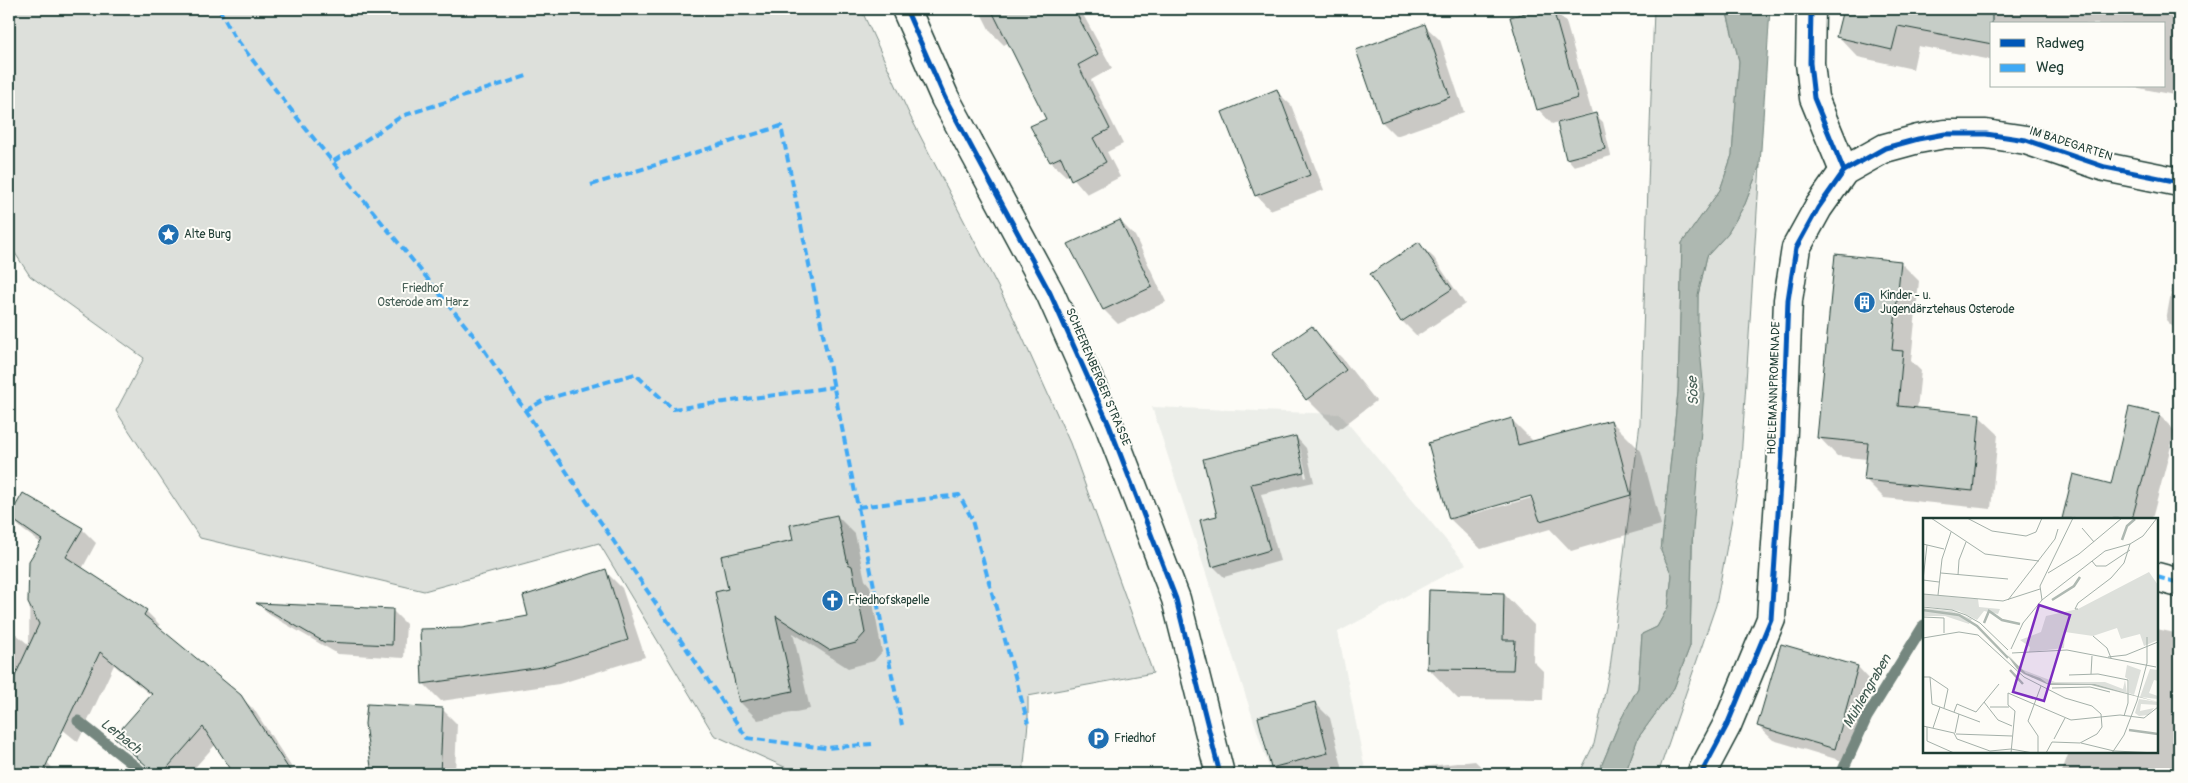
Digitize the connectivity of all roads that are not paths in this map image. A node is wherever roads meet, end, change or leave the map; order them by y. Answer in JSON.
{"nodes":[{"id":1,"x":906,"y":9,"type":"edge"},
{"id":2,"x":1811,"y":9,"type":"edge"},
{"id":3,"x":1844,"y":171,"type":"junction"},
{"id":4,"x":2179,"y":182,"type":"edge"},
{"id":5,"x":2158,"y":577,"type":"edge"},
{"id":6,"x":2179,"y":583,"type":"edge"},
{"id":7,"x":1220,"y":774,"type":"edge"},
{"id":8,"x":1701,"y":774,"type":"edge"}],
"edges":[{"from":1,"to":7,"type":"street","name":"SCHEERENBERGER STRASSE"},
{"from":2,"to":3,"type":"street"},
{"from":3,"to":4,"type":"street","name":"IM BADEGARTEN"},
{"from":3,"to":8,"type":"street","name":"HOELEMANNPROMENADE"},
{"from":5,"to":6,"type":"street"}]}
